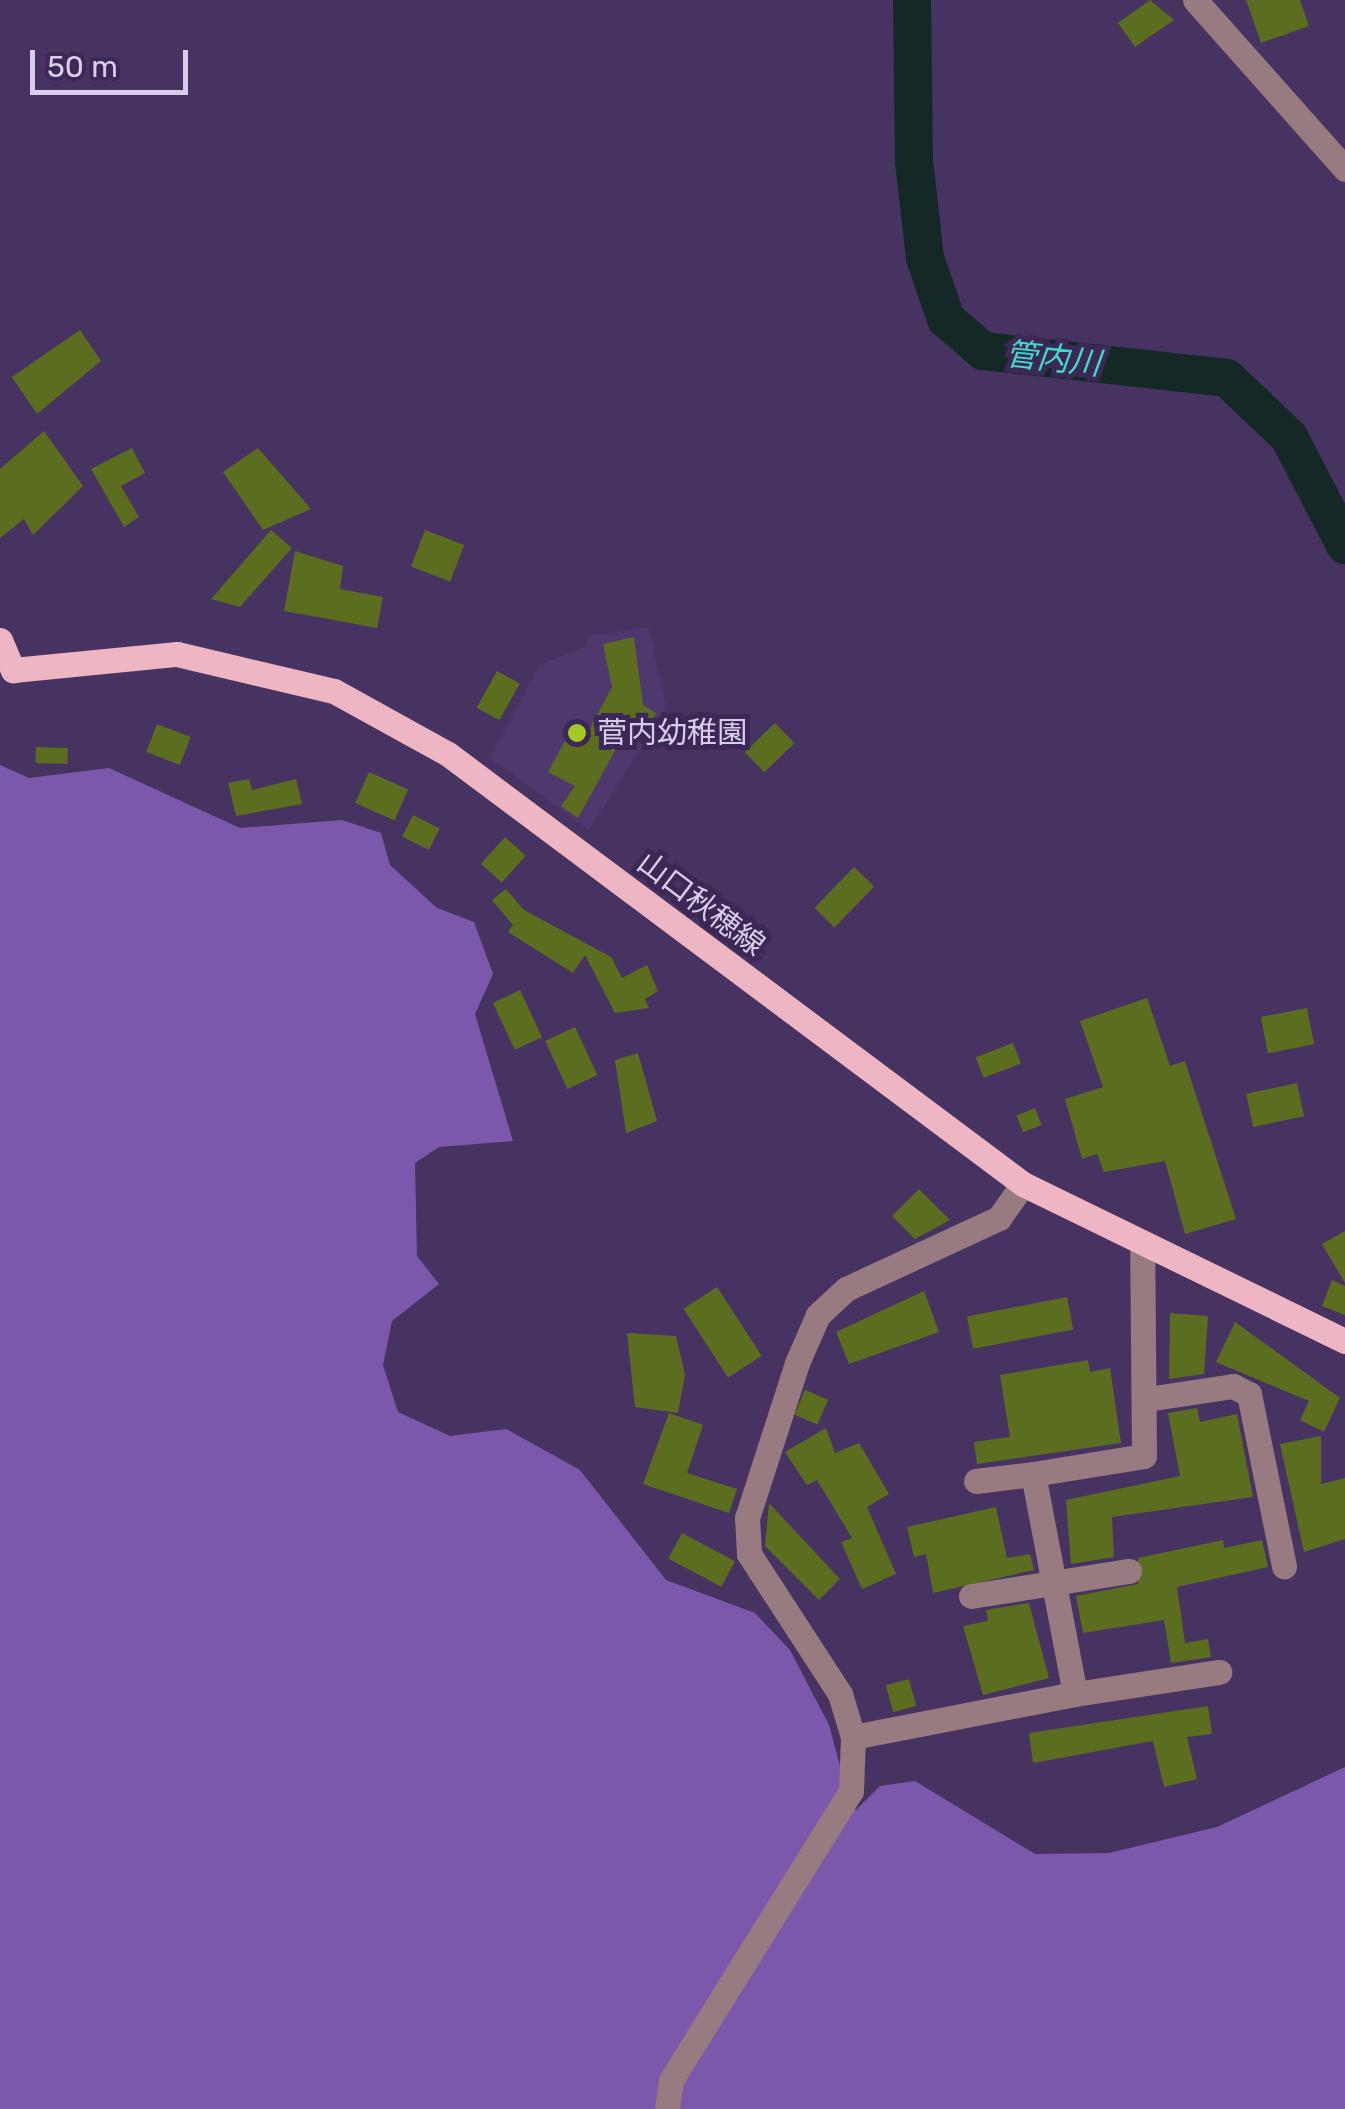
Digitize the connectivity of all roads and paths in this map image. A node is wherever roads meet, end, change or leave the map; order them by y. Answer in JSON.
{"nodes":[{"id":1,"x":1195,"y":0,"type":"edge"},
{"id":2,"x":1345,"y":169,"type":"edge"},
{"id":3,"x":0,"y":640,"type":"edge"},
{"id":4,"x":6,"y":673,"type":"edge"},
{"id":5,"x":1023,"y":1184,"type":"junction"},
{"id":6,"x":1142,"y":1248,"type":"junction"},
{"id":7,"x":1345,"y":1341,"type":"edge"},
{"id":8,"x":1147,"y":1400,"type":"junction"},
{"id":9,"x":1033,"y":1474,"type":"junction"},
{"id":10,"x":976,"y":1481,"type":"dead end"},
{"id":11,"x":1284,"y":1566,"type":"dead end"},
{"id":12,"x":1129,"y":1571,"type":"dead end"},
{"id":13,"x":1053,"y":1584,"type":"junction"},
{"id":14,"x":971,"y":1596,"type":"dead end"},
{"id":15,"x":1219,"y":1672,"type":"dead end"},
{"id":16,"x":1075,"y":1694,"type":"junction"},
{"id":17,"x":852,"y":1736,"type":"junction"},
{"id":18,"x":667,"y":2109,"type":"edge"}],
"edges":[{"from":1,"to":2,"type":"street"},
{"from":3,"to":4,"type":"main road","name":"山口秋穂線"},
{"from":4,"to":5,"type":"main road","name":"山口秋穂線"},
{"from":5,"to":6,"type":"main road","name":"山口秋穂線"},
{"from":5,"to":17,"type":"street"},
{"from":6,"to":7,"type":"main road","name":"山口秋穂線"},
{"from":6,"to":8,"type":"street"},
{"from":8,"to":9,"type":"street"},
{"from":8,"to":11,"type":"street"},
{"from":9,"to":10,"type":"street"},
{"from":9,"to":13,"type":"street"},
{"from":12,"to":13,"type":"street"},
{"from":13,"to":14,"type":"street"},
{"from":13,"to":16,"type":"street"},
{"from":15,"to":16,"type":"street"},
{"from":16,"to":17,"type":"street"},
{"from":17,"to":18,"type":"street"}]}
